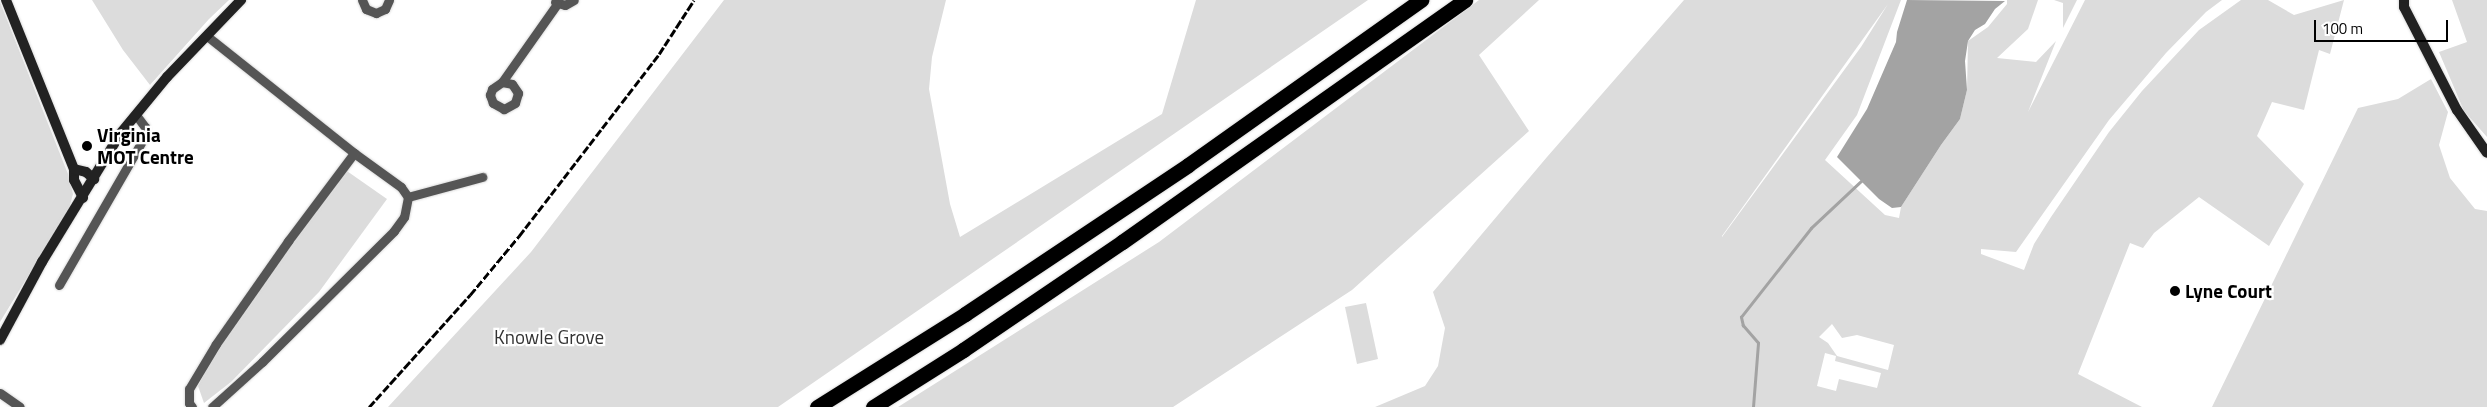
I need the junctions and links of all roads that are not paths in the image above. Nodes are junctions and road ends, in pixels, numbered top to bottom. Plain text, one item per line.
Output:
1 (6, 0) edge
2 (241, 0) edge
3 (362, 0) edge
4 (389, 0) edge
5 (574, 0) edge
6 (1421, 0) edge
7 (1465, 0) edge
8 (2404, 0) edge
9 (556, 2) edge
10 (207, 36) junction
11 (502, 82) dead end
12 (136, 115) junction
13 (354, 153) junction
14 (2487, 153) edge
15 (74, 169) junction
16 (482, 177) dead end
17 (94, 179) junction
18 (408, 197) junction
19 (83, 198) junction
20 (59, 285) dead end
21 (0, 340) edge
22 (0, 393) edge
23 (20, 407) edge
24 (192, 407) edge
25 (212, 407) edge
26 (817, 407) edge
27 (873, 407) edge

1 - 15 street
2 - 10 street
3 - 4 street
5 - 9 street
6 - 26 highway
7 - 27 highway
8 - 14 street
9 - 11 street
10 - 12 street
10 - 13 street
12 - 17 street
12 - 20 street
13 - 18 street
13 - 24 street
15 - 17 street
15 - 19 street
16 - 18 street
17 - 19 street
18 - 25 street
19 - 21 street
22 - 23 street

